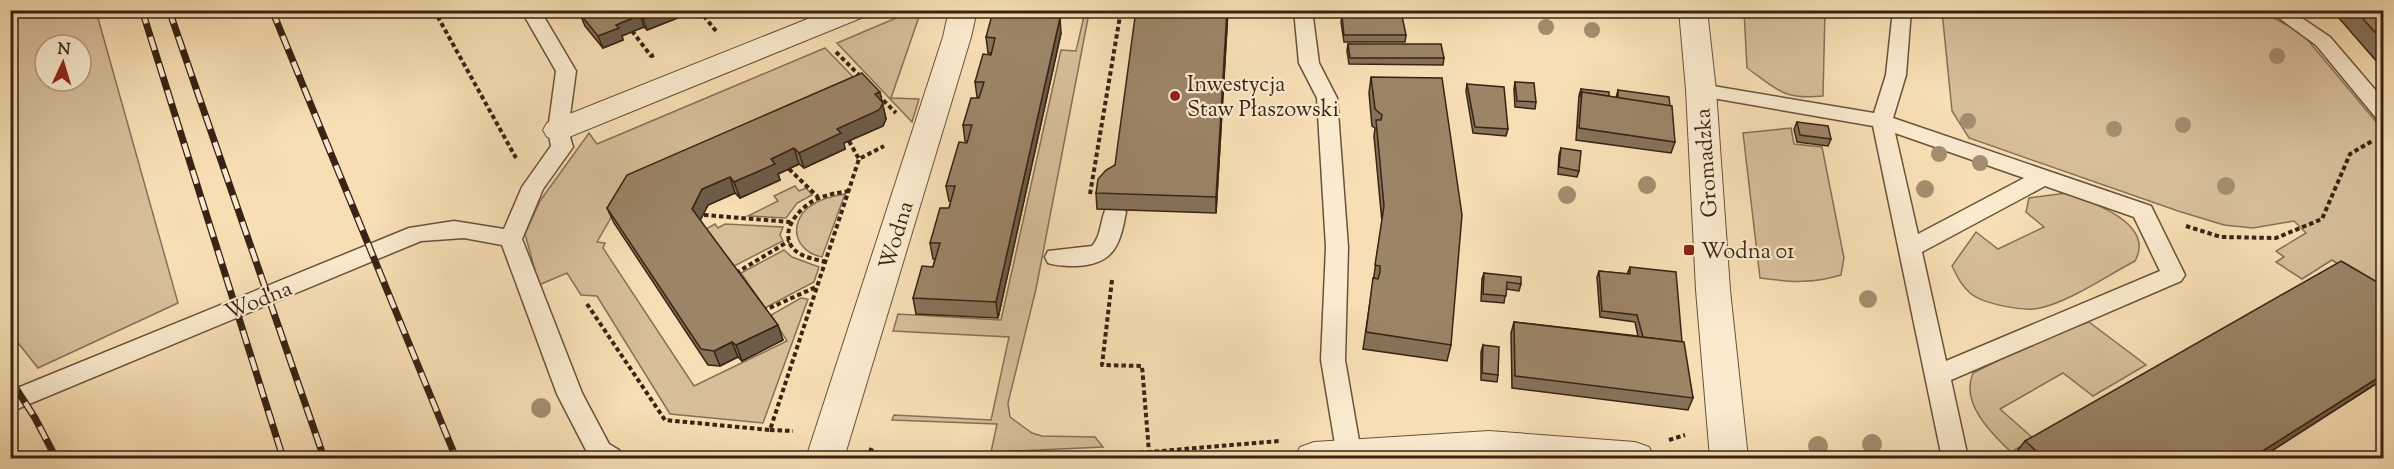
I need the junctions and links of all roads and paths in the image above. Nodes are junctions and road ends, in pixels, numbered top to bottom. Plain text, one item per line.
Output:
1 (434, 10) edge
2 (530, 10) edge
3 (699, 10) edge
4 (856, 10) edge
5 (963, 10) edge
6 (1121, 10) edge
7 (1303, 10) edge
8 (1693, 10) edge
9 (1902, 10) edge
10 (2277, 10) edge
11 (813, 28) junction
12 (716, 31) dead end
13 (868, 84) edge
14 (1701, 90) junction
15 (875, 92) edge
16 (2384, 114) edge
17 (899, 116) dead end
18 (1882, 121) junction
19 (558, 130) junction
20 (2375, 140) dead end
21 (849, 141) edge
22 (891, 142) dead end
23 (859, 159) junction
24 (789, 169) edge
25 (2044, 177) junction
26 (533, 187) junction
27 (849, 190) junction
28 (1090, 196) dead end
29 (818, 197) junction
30 (1115, 212) edge
31 (2143, 212) junction
32 (704, 215) dead end
33 (790, 222) junction
34 (511, 239) junction
35 (789, 241) junction
36 (1910, 248) junction
37 (1056, 257) dead end
38 (1080, 258) junction
39 (825, 262) junction
40 (734, 274) edge
41 (817, 287) junction
42 (587, 304) dead end
43 (762, 312) edge
44 (1937, 375) junction
45 (10, 402) edge
46 (1692, 433) dead end
47 (1650, 449) edge
48 (1149, 452) junction
49 (1318, 452) edge
50 (610, 459) edge
51 (825, 459) edge
52 (960, 459) edge
53 (1729, 459) edge
54 (1955, 459) edge

1 - 26 path
2 - 19 lane
3 - 12 path
4 - 11 street
5 - 51 street, Wodna
6 - 28 path
7 - 49 lane
8 - 14 street, Gromadzka
9 - 18 lane
10 - 16 lane
11 - 13 path
11 - 19 street
14 - 18 lane
14 - 53 street, Gromadzka
15 - 17 path
18 - 25 lane
18 - 36 lane
19 - 26 lane
20 - 31 path
21 - 23 path
22 - 23 path
23 - 27 path
24 - 29 path
25 - 31 lane
25 - 36 lane
26 - 34 lane
27 - 29 path
27 - 39 path
29 - 33 path
30 - 38 lane
31 - 44 lane
32 - 33 path
33 - 35 path
34 - 45 lane, Wodna
34 - 50 lane
35 - 39 path
35 - 40 path
36 - 44 lane
37 - 38 lane
38 - 48 path
39 - 41 path
41 - 42 path
41 - 43 path
44 - 54 lane
46 - 47 path
47 - 49 street
48 - 49 path
48 - 52 path

